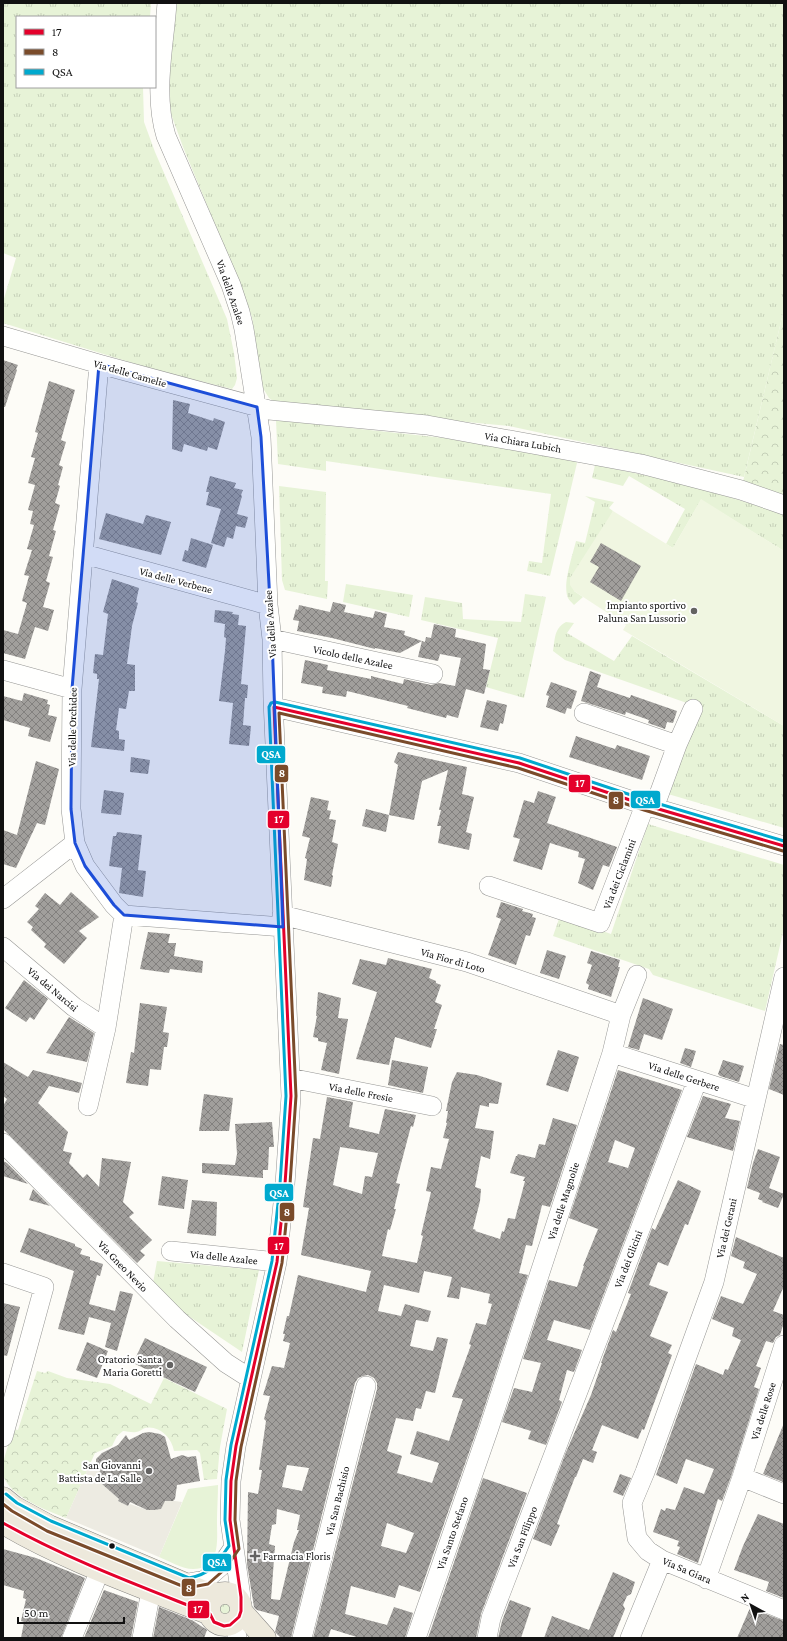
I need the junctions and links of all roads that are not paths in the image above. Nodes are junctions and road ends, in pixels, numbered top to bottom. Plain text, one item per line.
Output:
1 (166, 3) edge
2 (3, 336) edge
3 (99, 364) junction
4 (257, 407) junction
5 (784, 505) edge
6 (84, 554) junction
7 (268, 605) junction
8 (272, 639) junction
9 (3, 670) edge
10 (433, 674) dead end
11 (72, 689) junction
12 (274, 707) junction
13 (693, 709) dead end
14 (584, 713) dead end
15 (677, 745) junction
16 (650, 807) junction
17 (75, 843) junction
18 (784, 846) edge
19 (489, 886) dead end
20 (3, 899) edge
21 (124, 915) junction
22 (282, 921) junction
23 (3, 947) edge
24 (637, 975) dead end
25 (784, 977) edge
26 (621, 1015) junction
27 (106, 1028) junction
28 (612, 1053) junction
29 (290, 1078) junction
30 (697, 1081) junction
31 (756, 1099) junction
32 (88, 1106) dead end
33 (432, 1106) dead end
34 (3, 1143) edge
35 (171, 1251) dead end
36 (277, 1262) junction
37 (3, 1273) edge
38 (784, 1345) edge
39 (251, 1379) junction
40 (366, 1386) dead end
41 (489, 1428) joint
42 (3, 1437) edge
43 (560, 1437) joint
44 (645, 1472) joint
45 (742, 1477) junction
46 (784, 1494) edge
47 (3, 1498) edge
48 (3, 1523) edge
49 (231, 1552) junction
50 (662, 1560) junction
51 (100, 1570) junction
52 (706, 1579) junction
53 (188, 1584) junction
54 (151, 1591) junction
55 (231, 1601) junction
56 (784, 1610) edge
57 (229, 1630) edge
58 (634, 1637) edge
59 (72, 1638) edge
60 (142, 1638) edge
61 (265, 1638) edge
62 (302, 1638) edge
63 (416, 1638) edge
64 (487, 1638) edge

1 - 4 street, Via delle Azalee
2 - 3 street, Via delle Camelie
3 - 4 street, Via delle Camelie
3 - 6 street, Via delle Orchidee
4 - 5 street, Via Chiara Lubich
4 - 7 street, Via delle Azalee
6 - 7 street, Via delle Verbene
6 - 11 street, Via delle Orchidee
7 - 8 street, Via delle Azalee
8 - 10 street, Vicolo delle Azalee
8 - 12 street, Via delle Azalee
9 - 11 street
11 - 17 street, Via delle Orchidee
12 - 16 street
12 - 22 street, Via delle Azalee
13 - 15 street, Via dei Ciclamini
14 - 15 street
15 - 16 street, Via dei Ciclamini
16 - 18 street
16 - 19 street, Via dei Ciclamini
17 - 20 street
17 - 21 street, Via delle Orchidee
21 - 22 street
21 - 27 street
22 - 26 street, Via Fior di Loto
22 - 29 street, Via delle Azalee
23 - 27 street, Via dei Narcisi
24 - 26 street, Via delle Magnolie
25 - 31 street, Via dei Gerani
26 - 28 street, Via delle Magnolie
27 - 32 street
28 - 30 street, Via delle Gerbere
28 - 41 street, Via delle Magnolie
29 - 33 street, Via delle Fresie
29 - 36 street, Via delle Azalee
30 - 31 street, Via delle Gerbere
30 - 43 street, Via dei Glicini
31 - 44 street, Via dei Gerani
34 - 39 street, Via Gneo Nevio
35 - 36 street, Via delle Azalee
36 - 39 street, Via delle Azalee
37 - 42 street
38 - 45 street, Via delle Rose
39 - 49 street, Via delle Azalee
40 - 62 street, Via San Bachisio
41 - 63 street, Via Santo Stefano
43 - 64 street, Via San Filippo
44 - 50 street, Via Sa Giara
45 - 46 street
45 - 52 street, Via delle Rose
47 - 53 main road
48 - 51 main road
49 - 53 street
49 - 55 street, Via delle Azalee
50 - 52 street, Via Sa Giara
50 - 58 street
51 - 54 main road
51 - 59 street
52 - 56 street, Via Sa Giara
53 - 55 main road
54 - 57 main road
54 - 60 street
55 - 57 main road
55 - 57 main road
55 - 61 main road

